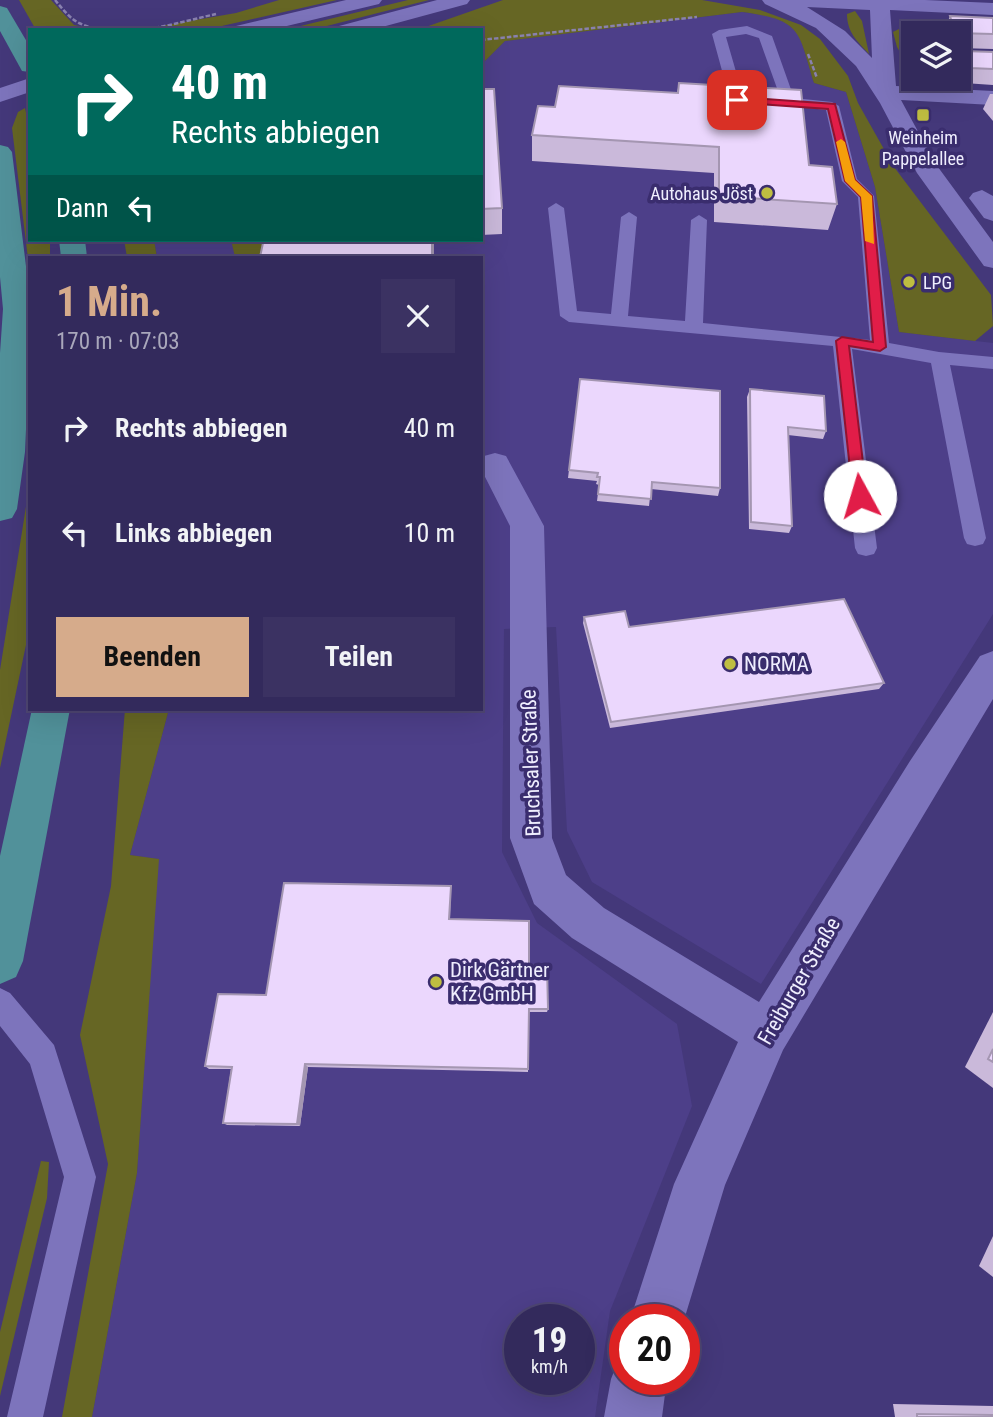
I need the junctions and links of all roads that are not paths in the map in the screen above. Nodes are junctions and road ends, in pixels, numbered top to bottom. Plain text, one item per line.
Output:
1 (372, 0) edge
2 (460, 0) edge
3 (772, 0) edge
4 (787, 0) edge
5 (847, 1) edge
6 (879, 2) edge
7 (993, 9) edge
8 (0, 12) edge
9 (252, 28) edge
10 (354, 28) edge
11 (838, 34) junction
12 (25, 47) edge
13 (28, 86) edge
14 (885, 92) junction
15 (28, 96) edge
16 (0, 97) edge
17 (993, 98) edge
18 (788, 102) junction
19 (909, 138) junction
20 (944, 139) dead end
21 (0, 152) edge
22 (556, 208) dead end
23 (629, 217) dead end
24 (699, 219) dead end
25 (993, 260) edge
26 (618, 321) junction
27 (694, 327) junction
28 (842, 341) junction
29 (880, 347) junction
30 (939, 358) junction
31 (993, 362) edge
32 (495, 464) dead end
33 (0, 509) edge
34 (975, 538) dead end
35 (866, 548) dead end
36 (993, 667) edge
37 (51, 711) edge
38 (0, 961) edge
39 (0, 1003) edge
40 (766, 1033) junction
41 (662, 1304) edge
42 (636, 1395) edge
43 (25, 1417) edge
44 (633, 1417) edge

1 - 9 street
2 - 10 street
3 - 11 street
4 - 5 street
5 - 6 street
5 - 11 street
6 - 7 street
6 - 14 street
8 - 12 main road
11 - 14 street
13 - 16 street
14 - 17 street
14 - 19 street
15 - 16 street
18 - 18 lane
18 - 29 lane
19 - 20 lane
19 - 25 street
21 - 33 main road
22 - 26 lane
23 - 26 lane
24 - 27 lane
26 - 27 lane
27 - 28 lane
28 - 29 lane
28 - 35 lane
29 - 30 lane
30 - 31 lane
30 - 34 lane
32 - 40 street, Bruchsaler Straße
36 - 40 street, Freiburger Straße
37 - 38 main road
39 - 43 lane
40 - 41 street, Freiburger Straße
42 - 44 street

